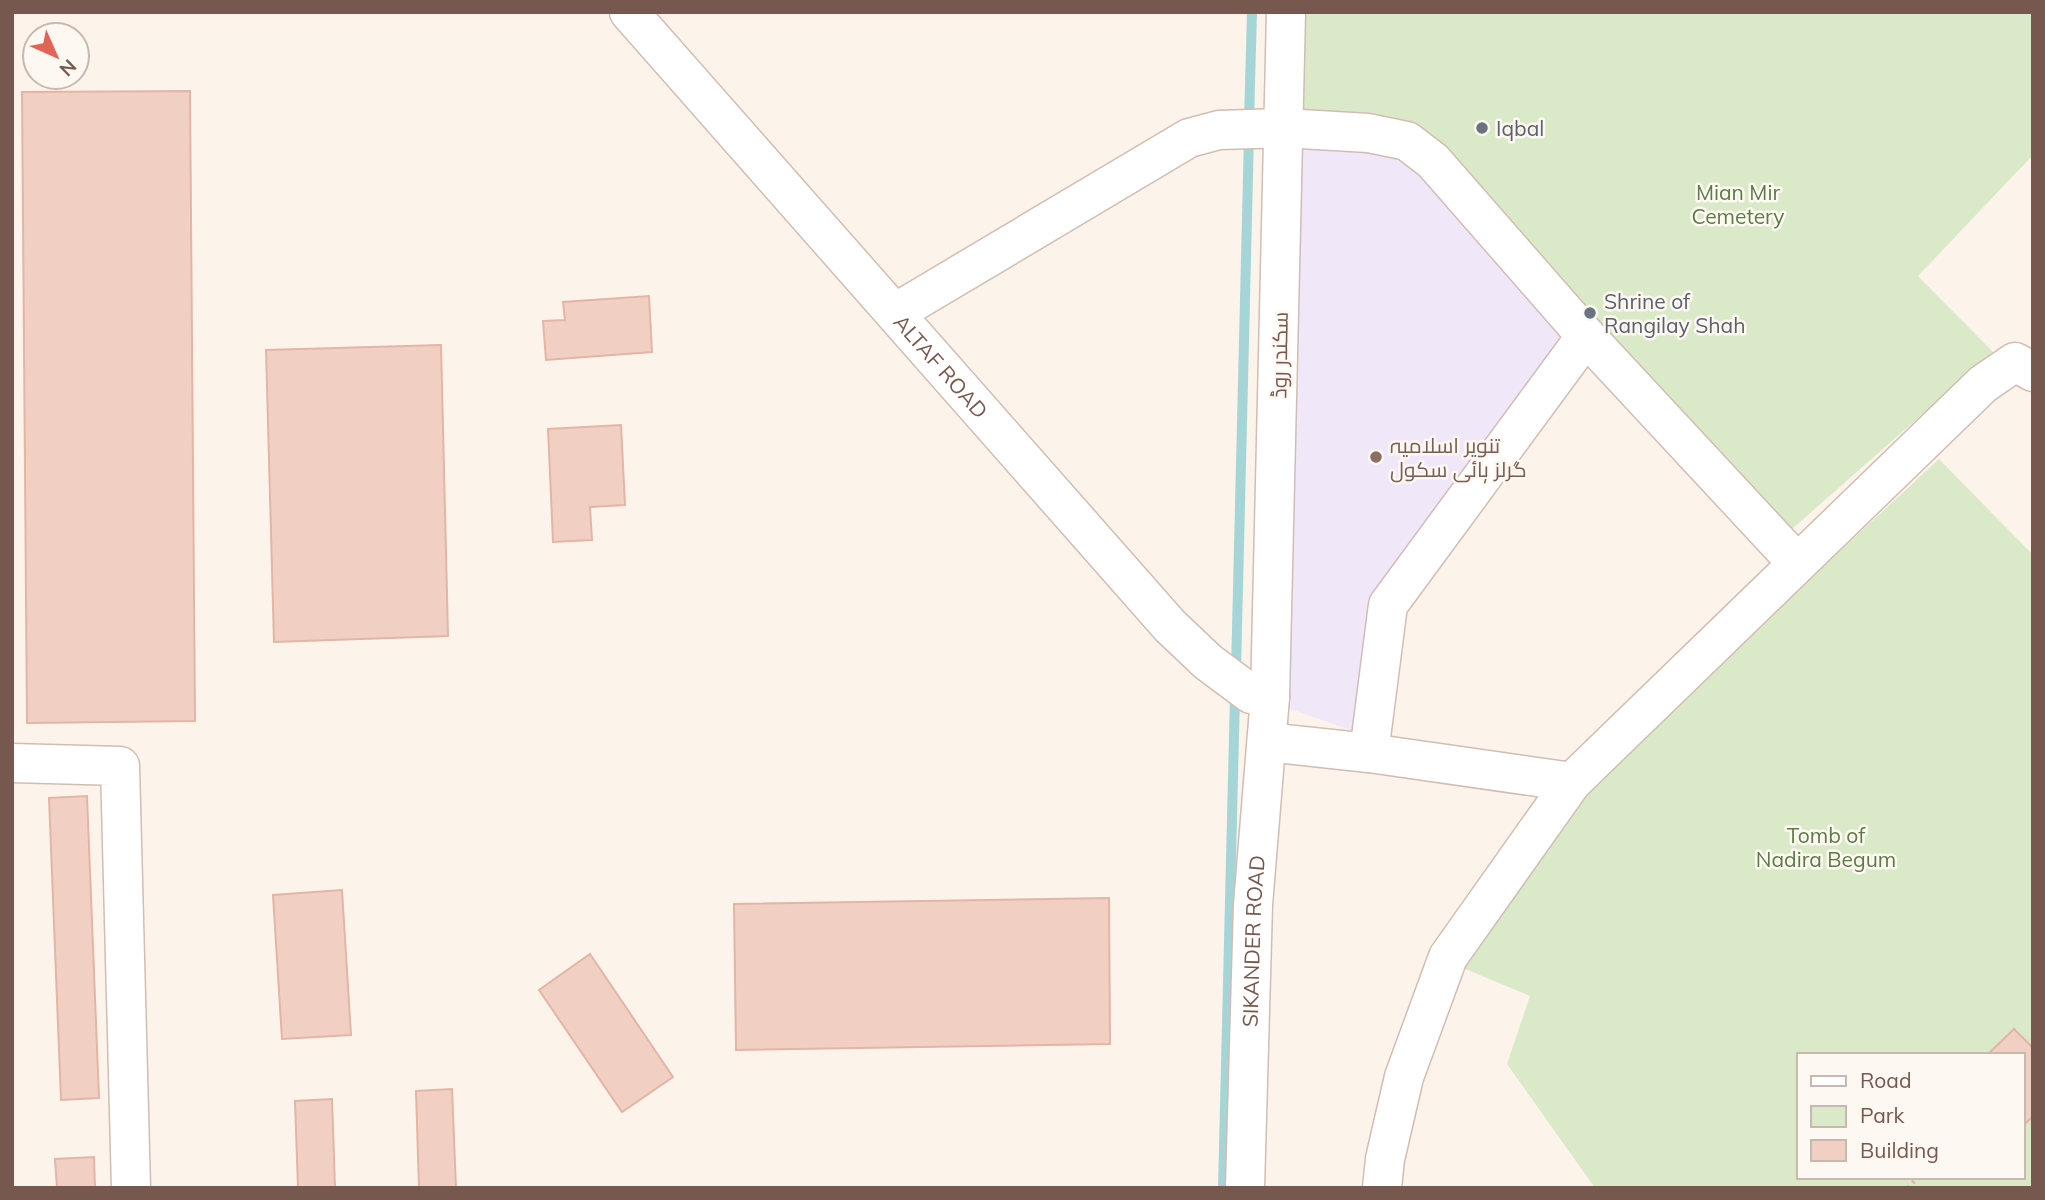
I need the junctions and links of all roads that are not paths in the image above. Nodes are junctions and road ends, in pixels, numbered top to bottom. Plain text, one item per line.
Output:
1 (629, 12) edge
2 (1286, 12) edge
3 (1284, 128) junction
4 (895, 313) junction
5 (1586, 336) junction
6 (2033, 372) edge
7 (1797, 563) junction
8 (1261, 696) junction
9 (1267, 742) junction
10 (1369, 753) junction
11 (12, 763) edge
12 (1572, 782) junction
13 (131, 1188) edge
14 (1245, 1188) edge
15 (1382, 1188) edge

1 - 4 street, ALTAF ROAD
2 - 3 street, سکندر روڈ
3 - 4 street
3 - 5 street
3 - 8 street, سکندر روڈ
4 - 8 street, ALTAF ROAD
5 - 7 street
5 - 10 street
6 - 7 street
7 - 12 street
8 - 9 street, SIKANDER ROAD
9 - 10 street
9 - 14 street, SIKANDER ROAD
10 - 12 street
11 - 13 street
12 - 15 street

